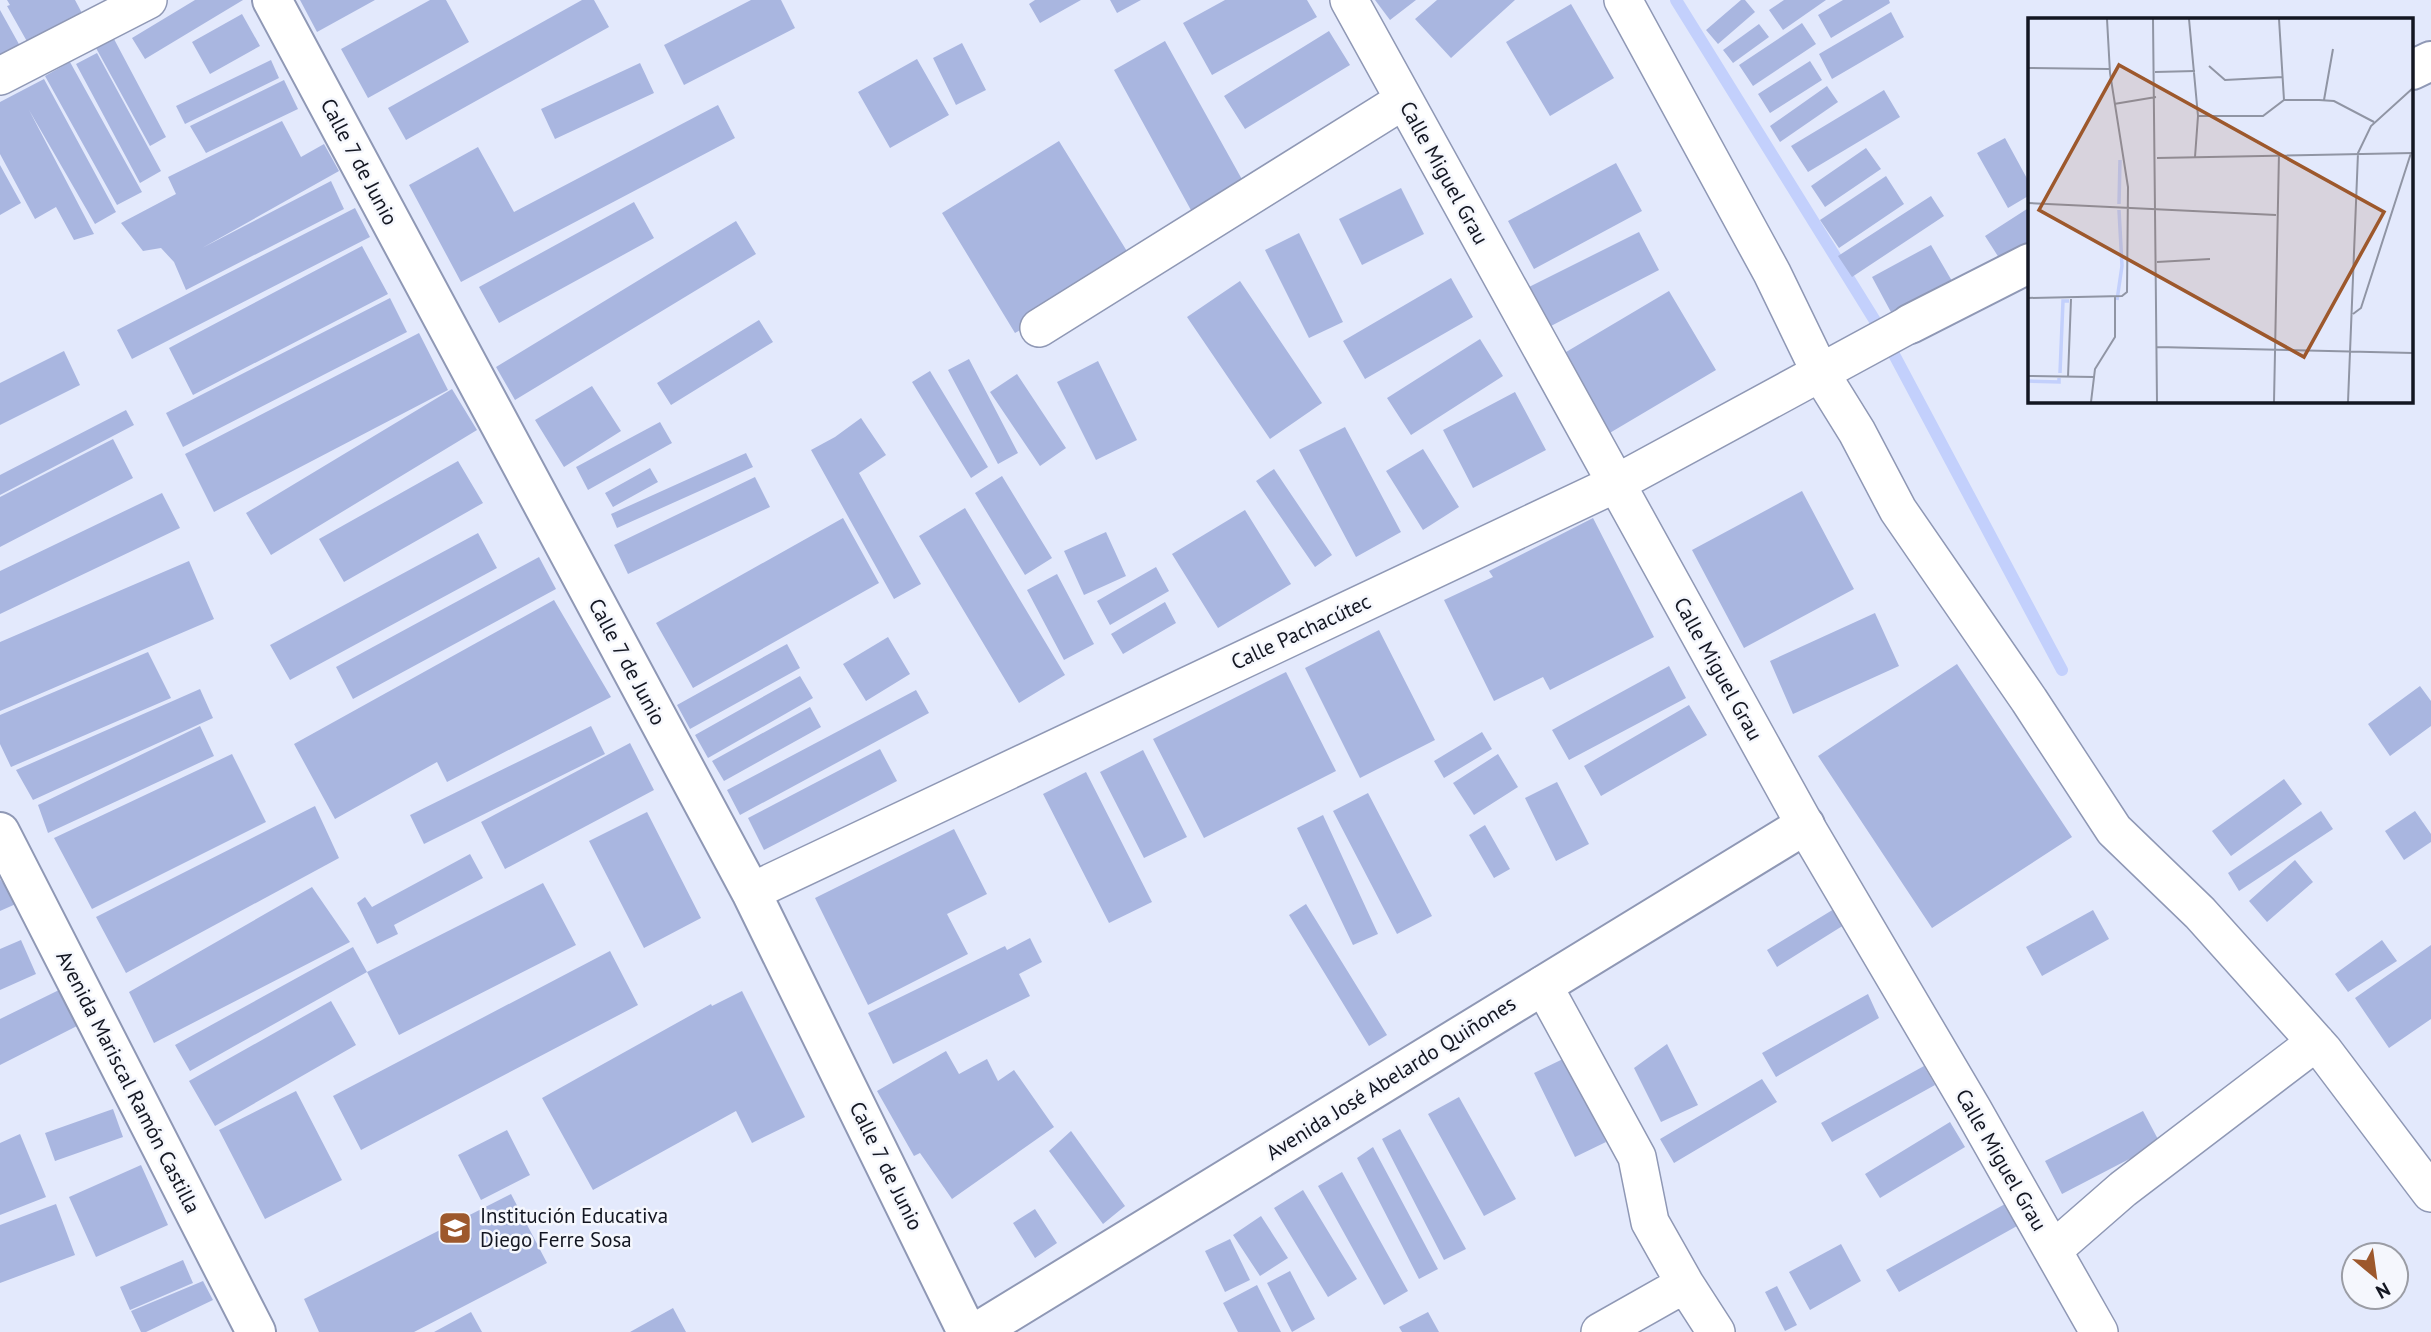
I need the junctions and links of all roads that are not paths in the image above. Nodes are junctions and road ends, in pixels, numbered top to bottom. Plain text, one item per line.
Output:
1 (148, 0) edge
2 (272, 0) edge
3 (1349, 0) edge
4 (1623, 0) edge
5 (2431, 61) edge
6 (2414, 69) edge
7 (0, 76) edge
8 (1404, 100) junction
9 (2028, 264) edge
10 (1910, 324) joint
11 (1039, 328) dead end
12 (1833, 368) junction
13 (1615, 484) junction
14 (1805, 825) junction
15 (0, 832) edge
16 (751, 892) junction
17 (1543, 985) junction
18 (2316, 1042) junction
19 (2431, 1193) edge
20 (2053, 1250) junction
21 (1685, 1284) junction
22 (256, 1332) edge
23 (967, 1332) edge
24 (977, 1332) edge
25 (1600, 1332) edge
26 (1716, 1332) edge
27 (2099, 1332) edge

1 - 7 street
2 - 16 street, Calle 7 de Junio
3 - 8 street, Calle Miguel Grau
4 - 12 street
5 - 6 street
8 - 11 street
8 - 13 street, Calle Miguel Grau
9 - 10 street
10 - 12 street, Calle Pachacútec
12 - 13 street, Calle Pachacútec
12 - 18 street
13 - 14 street, Calle Miguel Grau
13 - 16 street, Calle Pachacútec
14 - 17 street, Avenida José Abelardo Quiñones
14 - 20 street, Calle Miguel Grau
15 - 22 street, Avenida Mariscal Ramón Castilla
16 - 23 street, Calle 7 de Junio
17 - 21 street
17 - 24 street, Avenida José Abelardo Quiñones
18 - 19 street
18 - 20 street
20 - 27 street, Calle Miguel Grau
21 - 25 street
21 - 26 street

